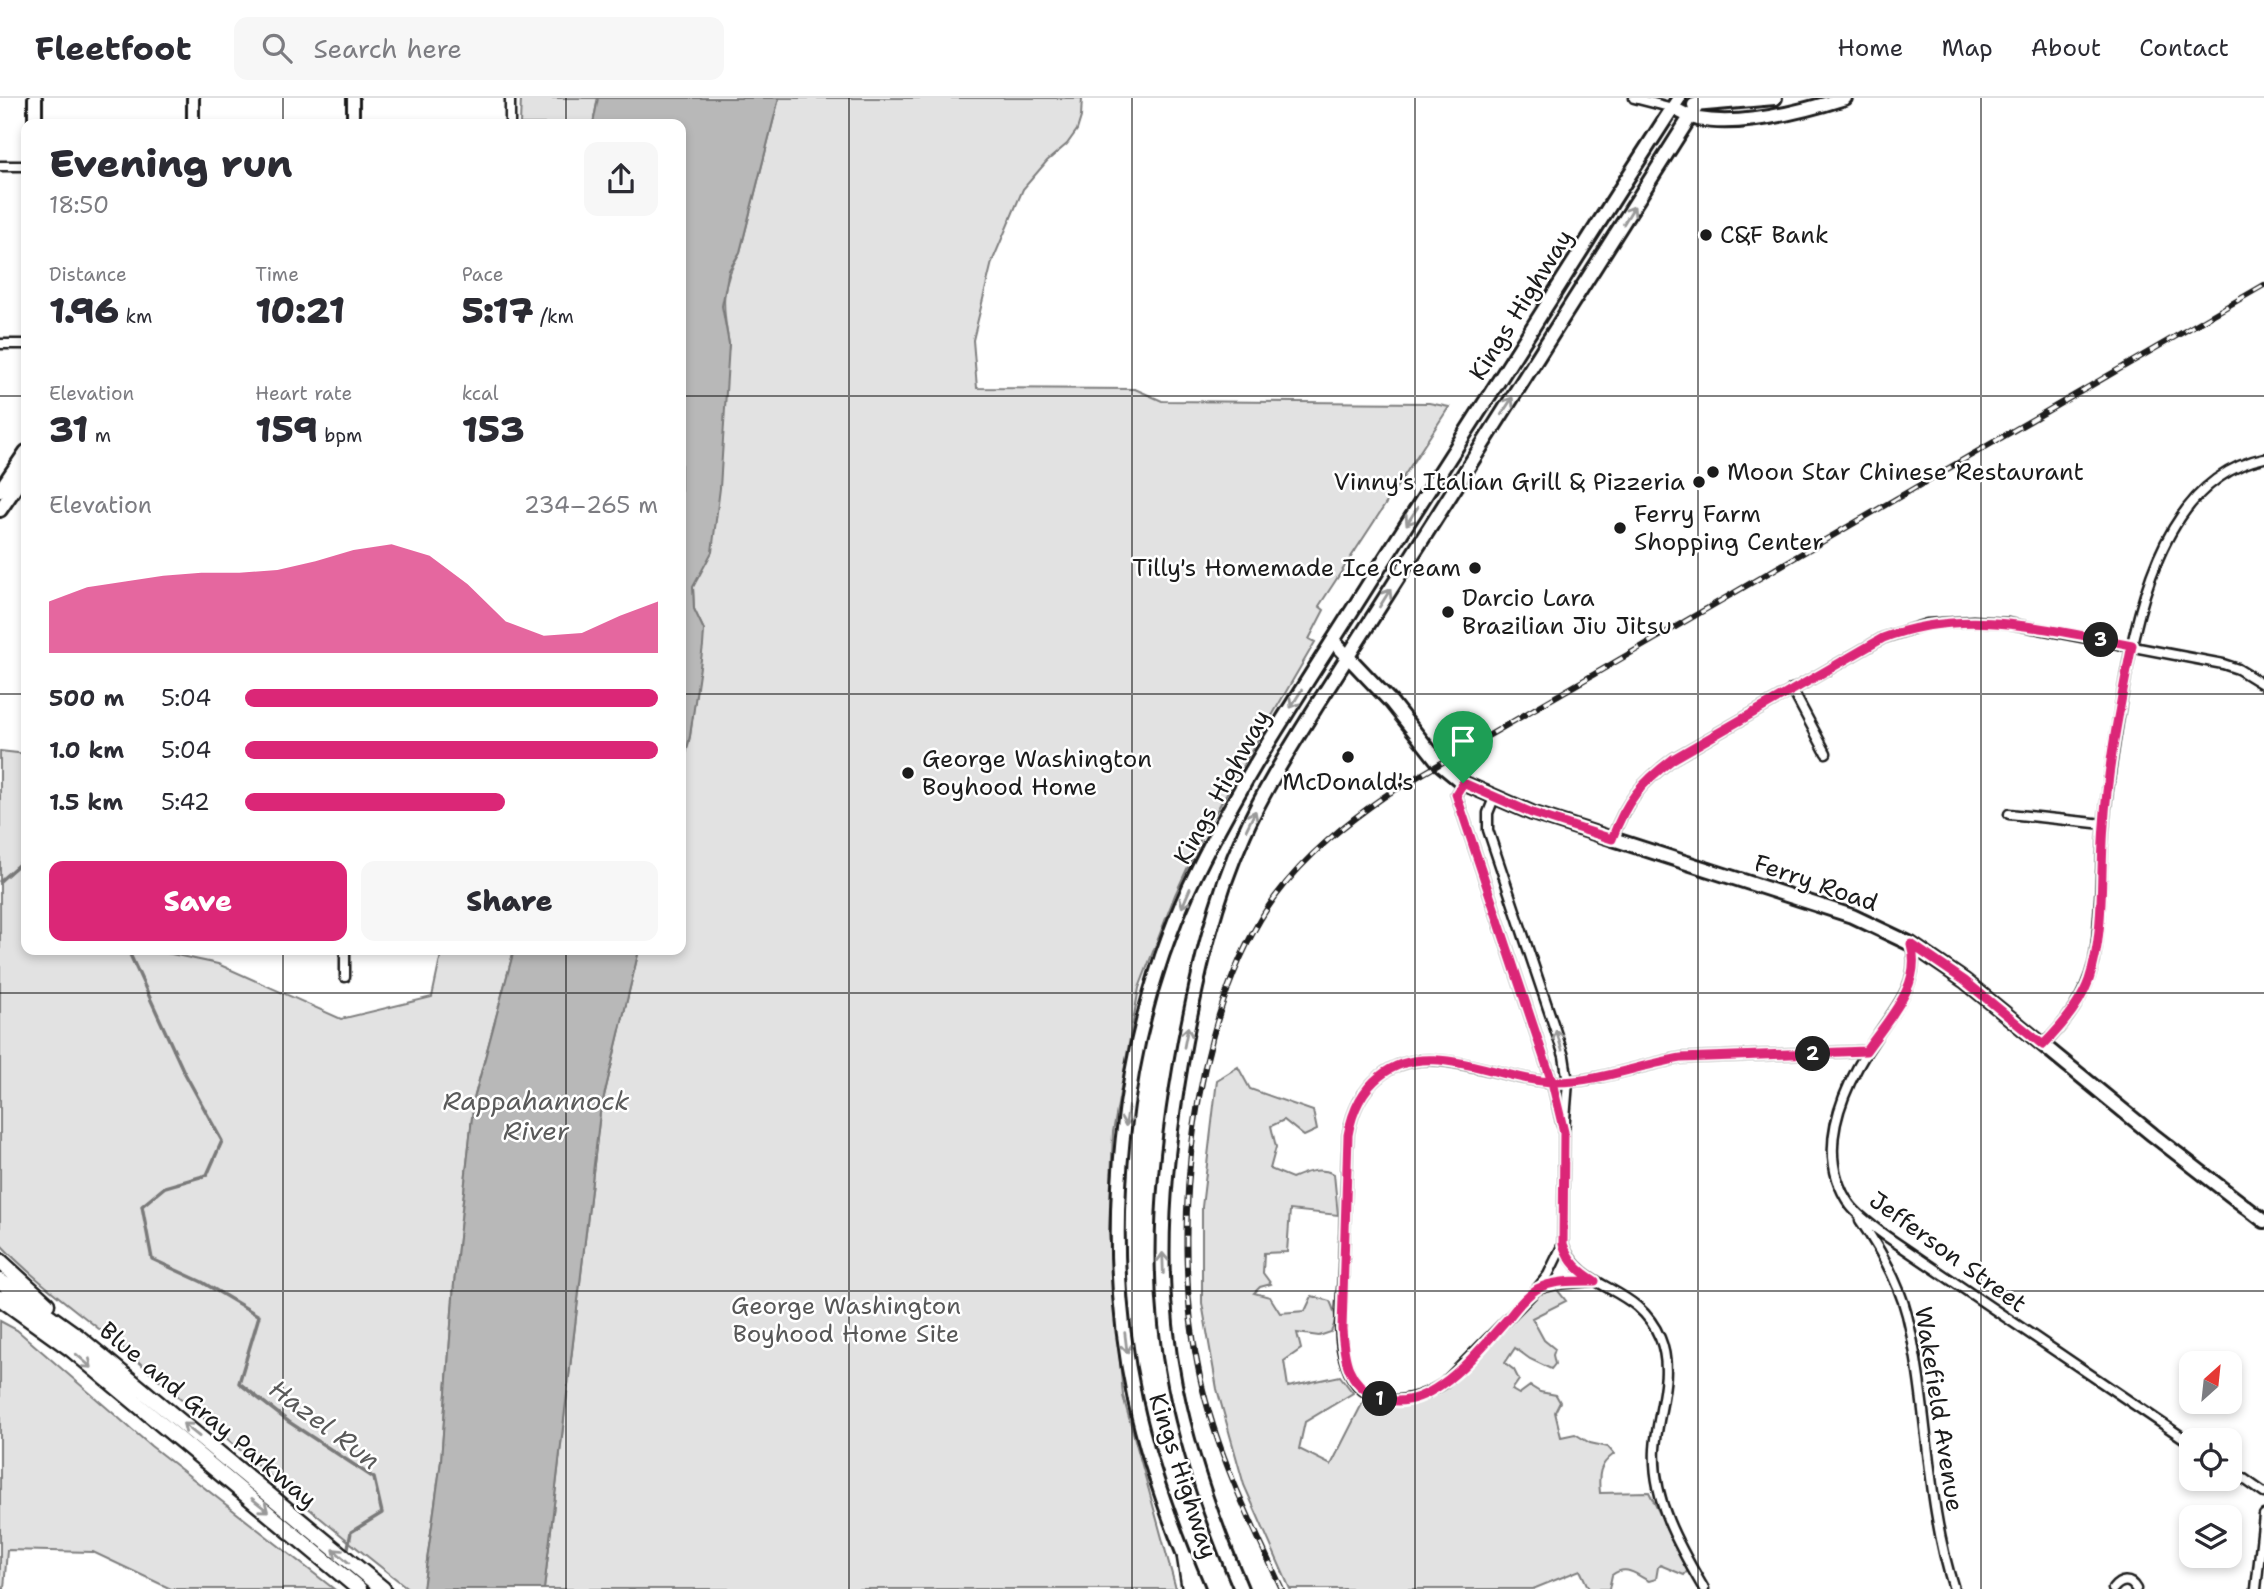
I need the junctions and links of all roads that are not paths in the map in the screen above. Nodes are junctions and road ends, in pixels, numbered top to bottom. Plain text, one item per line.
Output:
1 (35, 98) edge
2 (193, 98) edge
3 (353, 98) edge
4 (510, 98) edge
5 (1634, 98) edge
6 (1763, 98) edge
7 (1775, 98) edge
8 (1845, 98) edge
9 (1647, 99) edge
10 (1699, 101) edge
11 (1676, 103) edge
12 (1691, 117) junction
13 (35, 119) edge
14 (193, 119) edge
15 (353, 119) edge
16 (510, 119) edge
17 (0, 166) edge
18 (21, 166) edge
19 (0, 344) edge
20 (21, 344) edge
21 (2264, 458) edge
22 (21, 459) edge
23 (21, 480) edge
24 (21, 489) edge
25 (0, 490) edge
26 (0, 512) edge
27 (1333, 641) junction
28 (2132, 645) junction
29 (1348, 656) junction
30 (2264, 685) edge
31 (1792, 689) junction
32 (1826, 753) dead end
33 (1463, 783) junction
34 (1494, 798) junction
35 (2009, 814) dead end
36 (2104, 824) junction
37 (1612, 839) junction
38 (1911, 944) junction
39 (345, 955) edge
40 (345, 977) dead end
41 (2043, 1045) junction
42 (1866, 1051) junction
43 (1552, 1082) junction
44 (1568, 1082) junction
45 (1564, 1132) junction
46 (1850, 1206) junction
47 (2264, 1221) edge
48 (1563, 1244) junction
49 (0, 1261) edge
50 (0, 1281) edge
51 (1595, 1281) junction
52 (1537, 1289) junction
53 (0, 1298) edge
54 (0, 1307) edge
55 (31, 1318) junction
56 (104, 1358) junction
57 (2179, 1435) edge
58 (2242, 1477) edge
59 (2264, 1493) edge
60 (2264, 1515) edge
61 (1185, 1558) junction
62 (359, 1589) edge
63 (383, 1589) edge
64 (1190, 1589) edge
65 (1198, 1589) edge
66 (1241, 1589) edge
67 (1704, 1589) edge
68 (1954, 1589) edge
69 (2113, 1589) edge
70 (2136, 1589) edge
71 (2256, 1589) edge

1 - 13 main road
2 - 14 street
3 - 15 street
4 - 16 street
5 - 9 street
6 - 7 main road
6 - 10 main road
8 - 12 main road
9 - 11 street
10 - 11 main road
10 - 12 main road, Kings Highway
11 - 12 main road
11 -> 27 main road, Kings Highway
29 -> 12 main road, Kings Highway
17 - 18 street
19 - 20 street
21 - 28 street
22 - 25 main road
23 - 26 main road
24 - 26 main road
27 - 29 main road, Ferry Road
27 -> 61 main road, Kings Highway
28 - 30 street
28 - 31 street
28 - 36 street
29 - 33 main road, Ferry Road
66 -> 29 main road, Kings Highway
31 - 32 street
31 - 37 street
33 - 34 main road, Ferry Road
33 - 43 street
34 - 37 main road, Ferry Road
44 -> 34 street
35 - 36 street
36 - 41 street
37 - 38 main road, Ferry Road
38 - 41 main road, Ferry Road
38 - 42 street, Jefferson Street
39 - 40 street
41 - 47 main road, Ferry Road
42 - 44 street
42 - 46 street, Jefferson Street
43 - 44 street
43 - 45 street
43 - 52 street
44 - 45 street
45 - 48 street
46 - 57 street, Jefferson Street
46 - 68 street, Wakefield Avenue
48 - 51 street
48 - 52 street
49 - 56 highway
50 - 56 highway, Blue and Gray Parkway
51 - 52 street
51 - 67 street
53 - 55 highway, Blue and Gray Parkway
54 - 55 highway
55 -> 62 highway, Blue and Gray Parkway
63 -> 56 highway, Blue and Gray Parkway
58 - 59 street
60 - 71 street
61 - 64 highway
61 - 65 main road, Kings Highway
69 - 70 street

